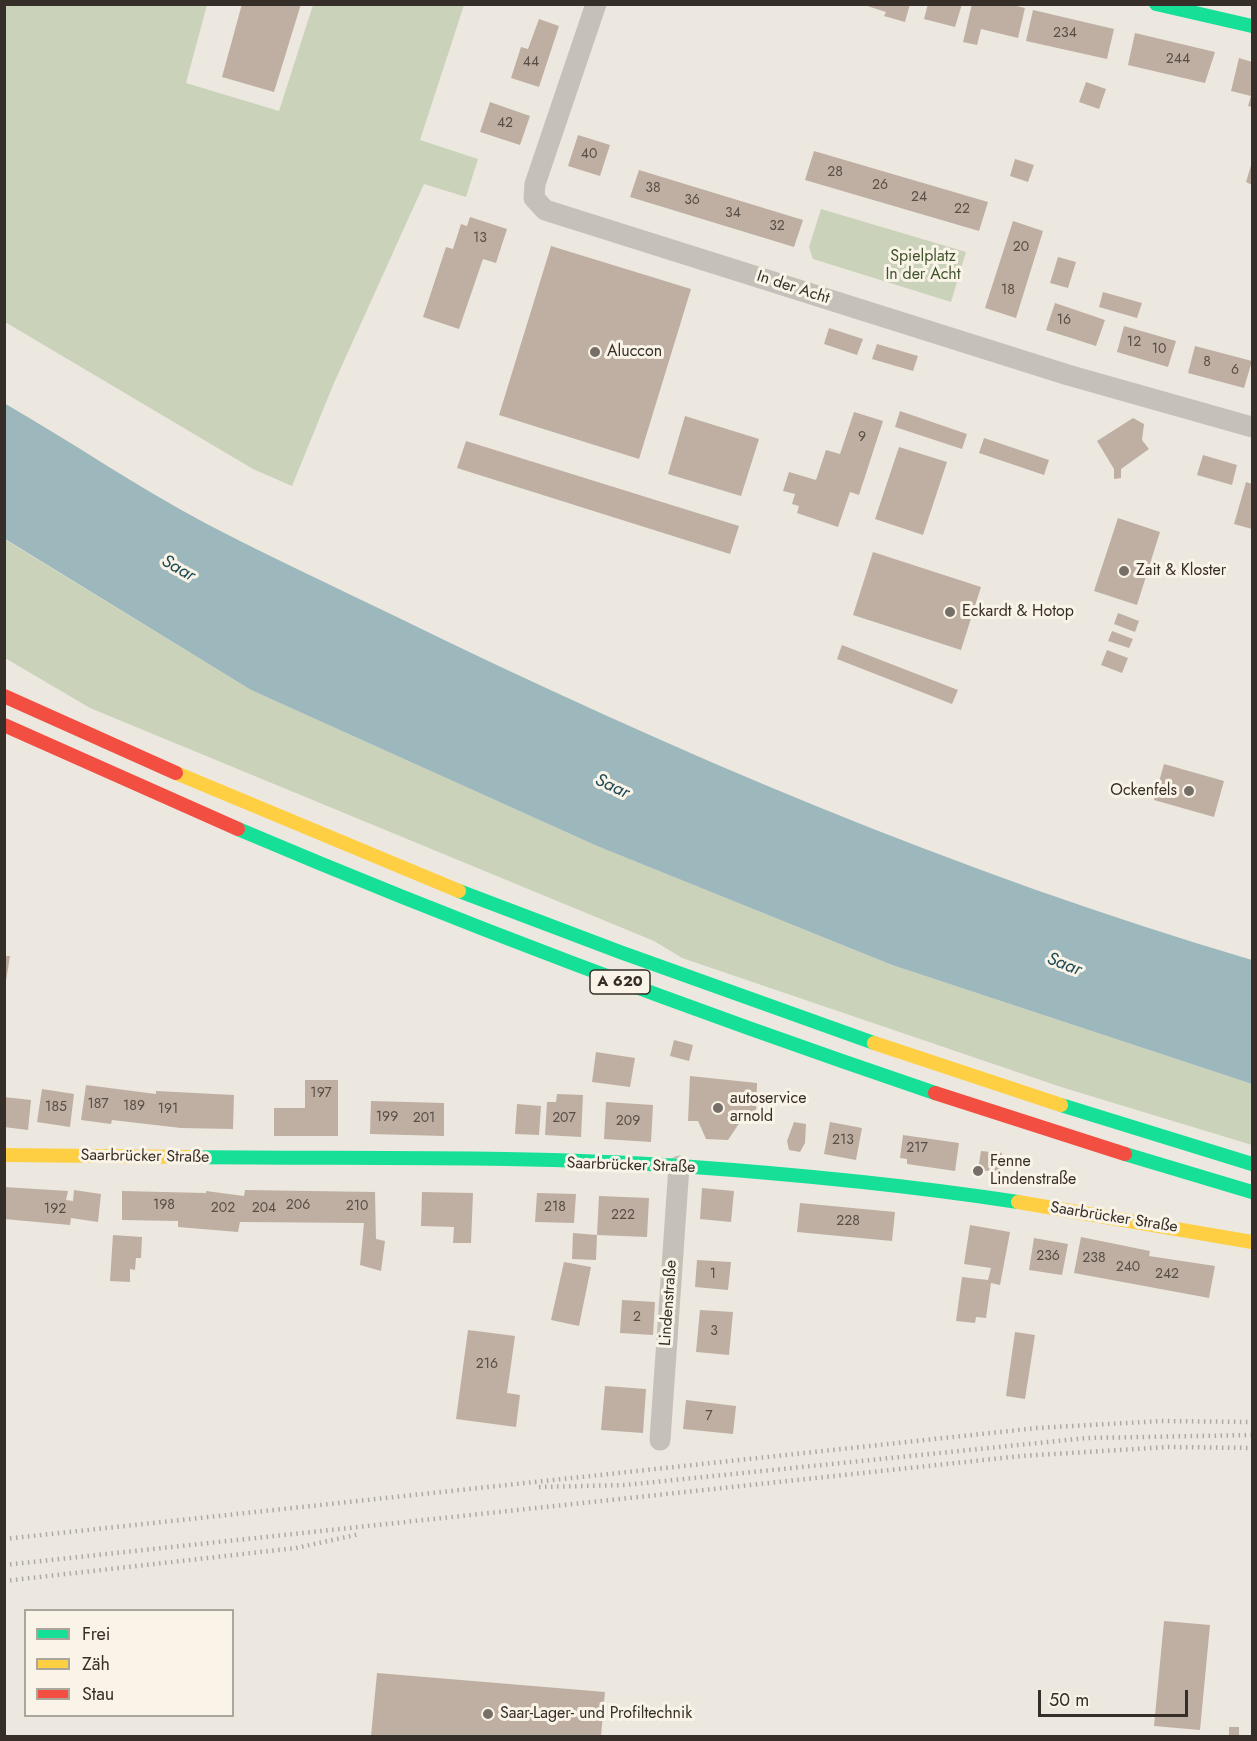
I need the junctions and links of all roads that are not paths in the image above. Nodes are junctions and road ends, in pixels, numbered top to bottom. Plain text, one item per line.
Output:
1 (596, 4) edge
2 (1156, 4) edge
3 (1252, 26) edge
4 (1252, 427) edge
5 (4, 696) edge
6 (4, 725) edge
7 (4, 1155) edge
8 (1252, 1164) edge
9 (679, 1166) junction
10 (1252, 1192) edge
11 (1252, 1242) edge
12 (660, 1440) dead end

1 - 4 street, In der Acht
2 - 3 main road
5 - 8 main road, A 620
6 - 10 main road, A 620
7 - 9 main road, Saarbrücker Straße
9 - 11 main road, Saarbrücker Straße
9 - 12 street, Lindenstraße

